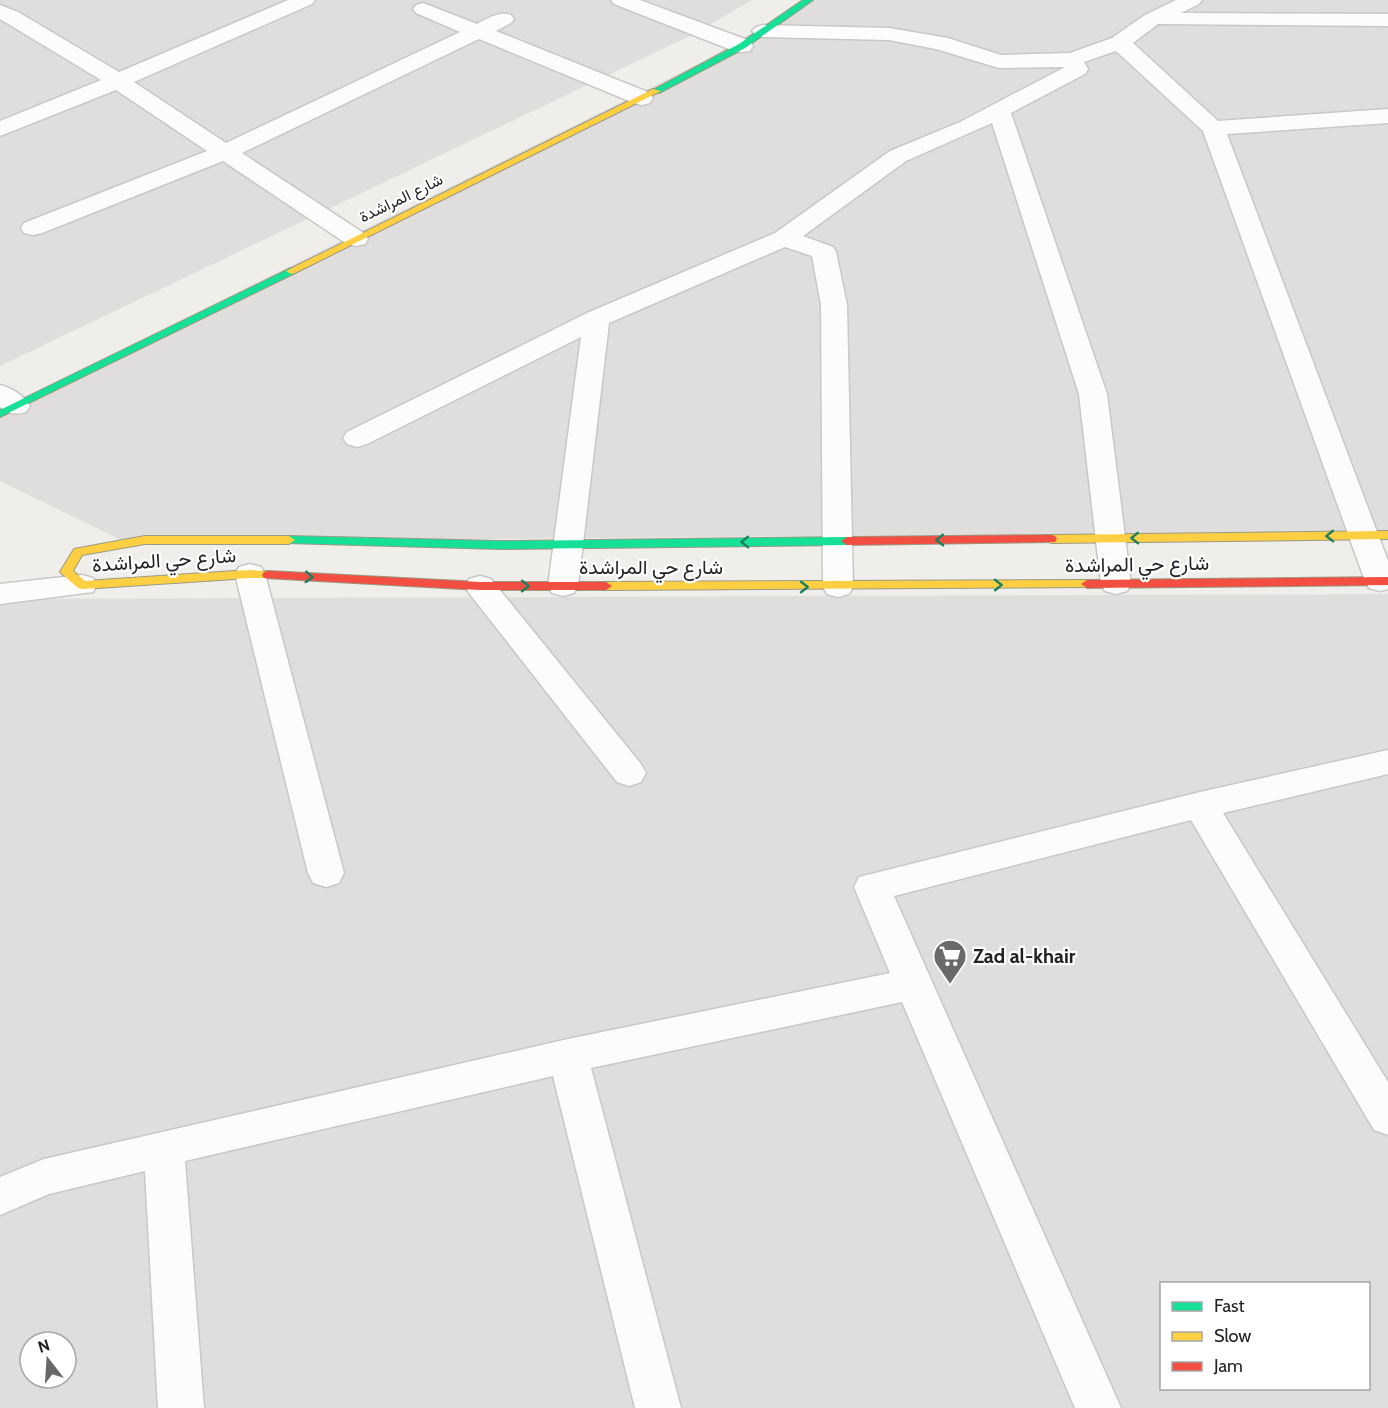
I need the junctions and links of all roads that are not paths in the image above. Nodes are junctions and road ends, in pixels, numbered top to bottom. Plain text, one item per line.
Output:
1 (248, 0) edge
2 (305, 0) edge
3 (621, 0) edge
4 (809, 0) edge
5 (1192, 0) edge
6 (423, 9) dead end
7 (0, 11) edge
8 (274, 13) junction
9 (504, 19) dead end
10 (1152, 19) junction
11 (1388, 20) edge
12 (478, 31) junction
13 (763, 31) junction
14 (1120, 43) junction
15 (742, 46) junction
16 (1072, 59) junction
17 (118, 81) junction
18 (642, 98) junction
19 (999, 110) junction
20 (1388, 116) edge
21 (1213, 128) junction
22 (0, 129) edge
23 (225, 152) junction
24 (33, 228) dead end
25 (356, 238) junction
26 (784, 238) junction
27 (596, 319) junction
28 (5, 405) edge
29 (357, 438) dead end
30 (1376, 535) edge
31 (1111, 538) junction
32 (838, 541) junction
33 (568, 544) junction
34 (250, 574) junction
35 (1384, 581) edge
36 (1116, 584) junction
37 (82, 585) junction
38 (480, 586) junction
39 (563, 586) junction
40 (838, 587) junction
41 (0, 594) edge
42 (1388, 762) edge
43 (629, 773) dead end
44 (1200, 805) junction
45 (326, 873) dead end
46 (913, 984) junction
47 (568, 1056) junction
48 (1388, 1118) edge
49 (164, 1148) junction
50 (0, 1196) edge
51 (181, 1408) edge
52 (658, 1408) edge
53 (1098, 1408) edge

1 - 8 street
2 - 8 street
3 - 15 street
4 - 13 street, شارع المراشدة
5 - 10 street
6 - 12 street
7 - 17 street
8 - 17 street
9 - 12 street
10 - 11 street
10 - 14 street
12 - 18 street
12 - 23 street
13 - 15 street, شارع المراشدة
13 - 16 street
14 - 16 street
14 - 21 street
15 - 18 street, شارع المراشدة
16 - 19 street
17 - 22 street
17 - 23 street
18 - 25 street, شارع المراشدة
19 - 26 street
19 - 31 street
20 - 21 street
21 - 30 street
23 - 24 street
23 - 25 street
25 - 28 street, شارع المراشدة
26 - 27 street
26 - 32 street
27 - 29 street
27 - 33 street
30 -> 31 street, شارع حي المراشدة
30 - 35 street
31 -> 32 street, شارع حي المراشدة
31 - 36 street
32 -> 33 street, شارع حي المراشدة
32 - 40 street
33 - 37 street, شارع حي المراشدة
33 - 39 street
34 - 37 street, شارع حي المراشدة
34 -> 38 street, شارع حي المراشدة
34 - 45 street
35 - 36 street, شارع حي المراشدة
40 -> 36 street, شارع حي المراشدة
37 - 41 street
38 -> 39 street, شارع حي المراشدة
38 - 43 street
39 -> 40 street, شارع حي المراشدة
42 - 44 street
44 - 46 street
44 - 48 street
46 - 47 street
46 - 53 street
47 - 49 street
47 - 52 street
49 - 50 street
49 - 51 street

